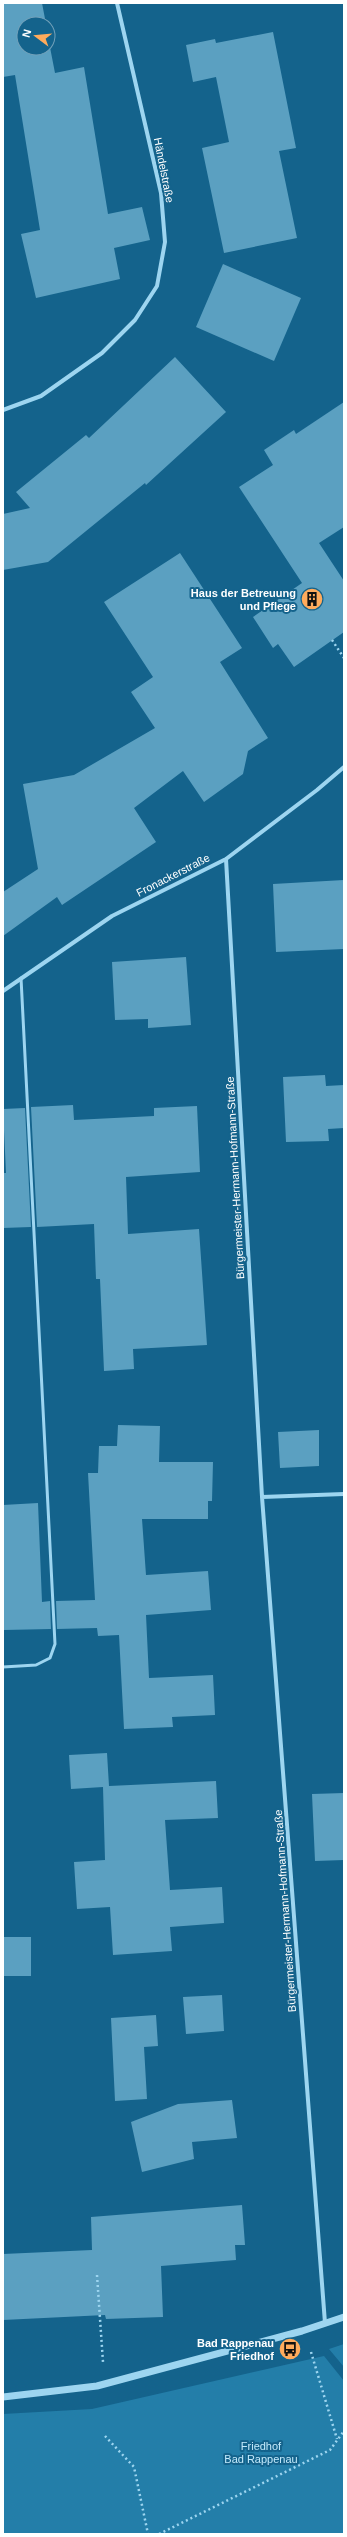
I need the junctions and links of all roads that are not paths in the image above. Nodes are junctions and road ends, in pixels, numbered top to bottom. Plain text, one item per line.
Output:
1 (117, 3) edge
2 (4, 411) edge
3 (344, 767) edge
4 (226, 859) junction
5 (21, 978) junction
6 (3, 991) edge
7 (344, 1494) edge
8 (262, 1497) junction
9 (3, 1667) edge
10 (344, 2317) edge
11 (326, 2324) junction
12 (3, 2397) edge

1 - 2 street, Händelstraße
3 - 4 street, Fronackerstraße
4 - 5 street, Fronackerstraße
4 - 8 street, Bürgermeister-Hermann-Hofmann-Straße
5 - 6 street, Fronackerstraße
5 - 9 lane
7 - 8 street
8 - 11 street, Bürgermeister-Hermann-Hofmann-Straße
10 - 11 street
11 - 12 street

